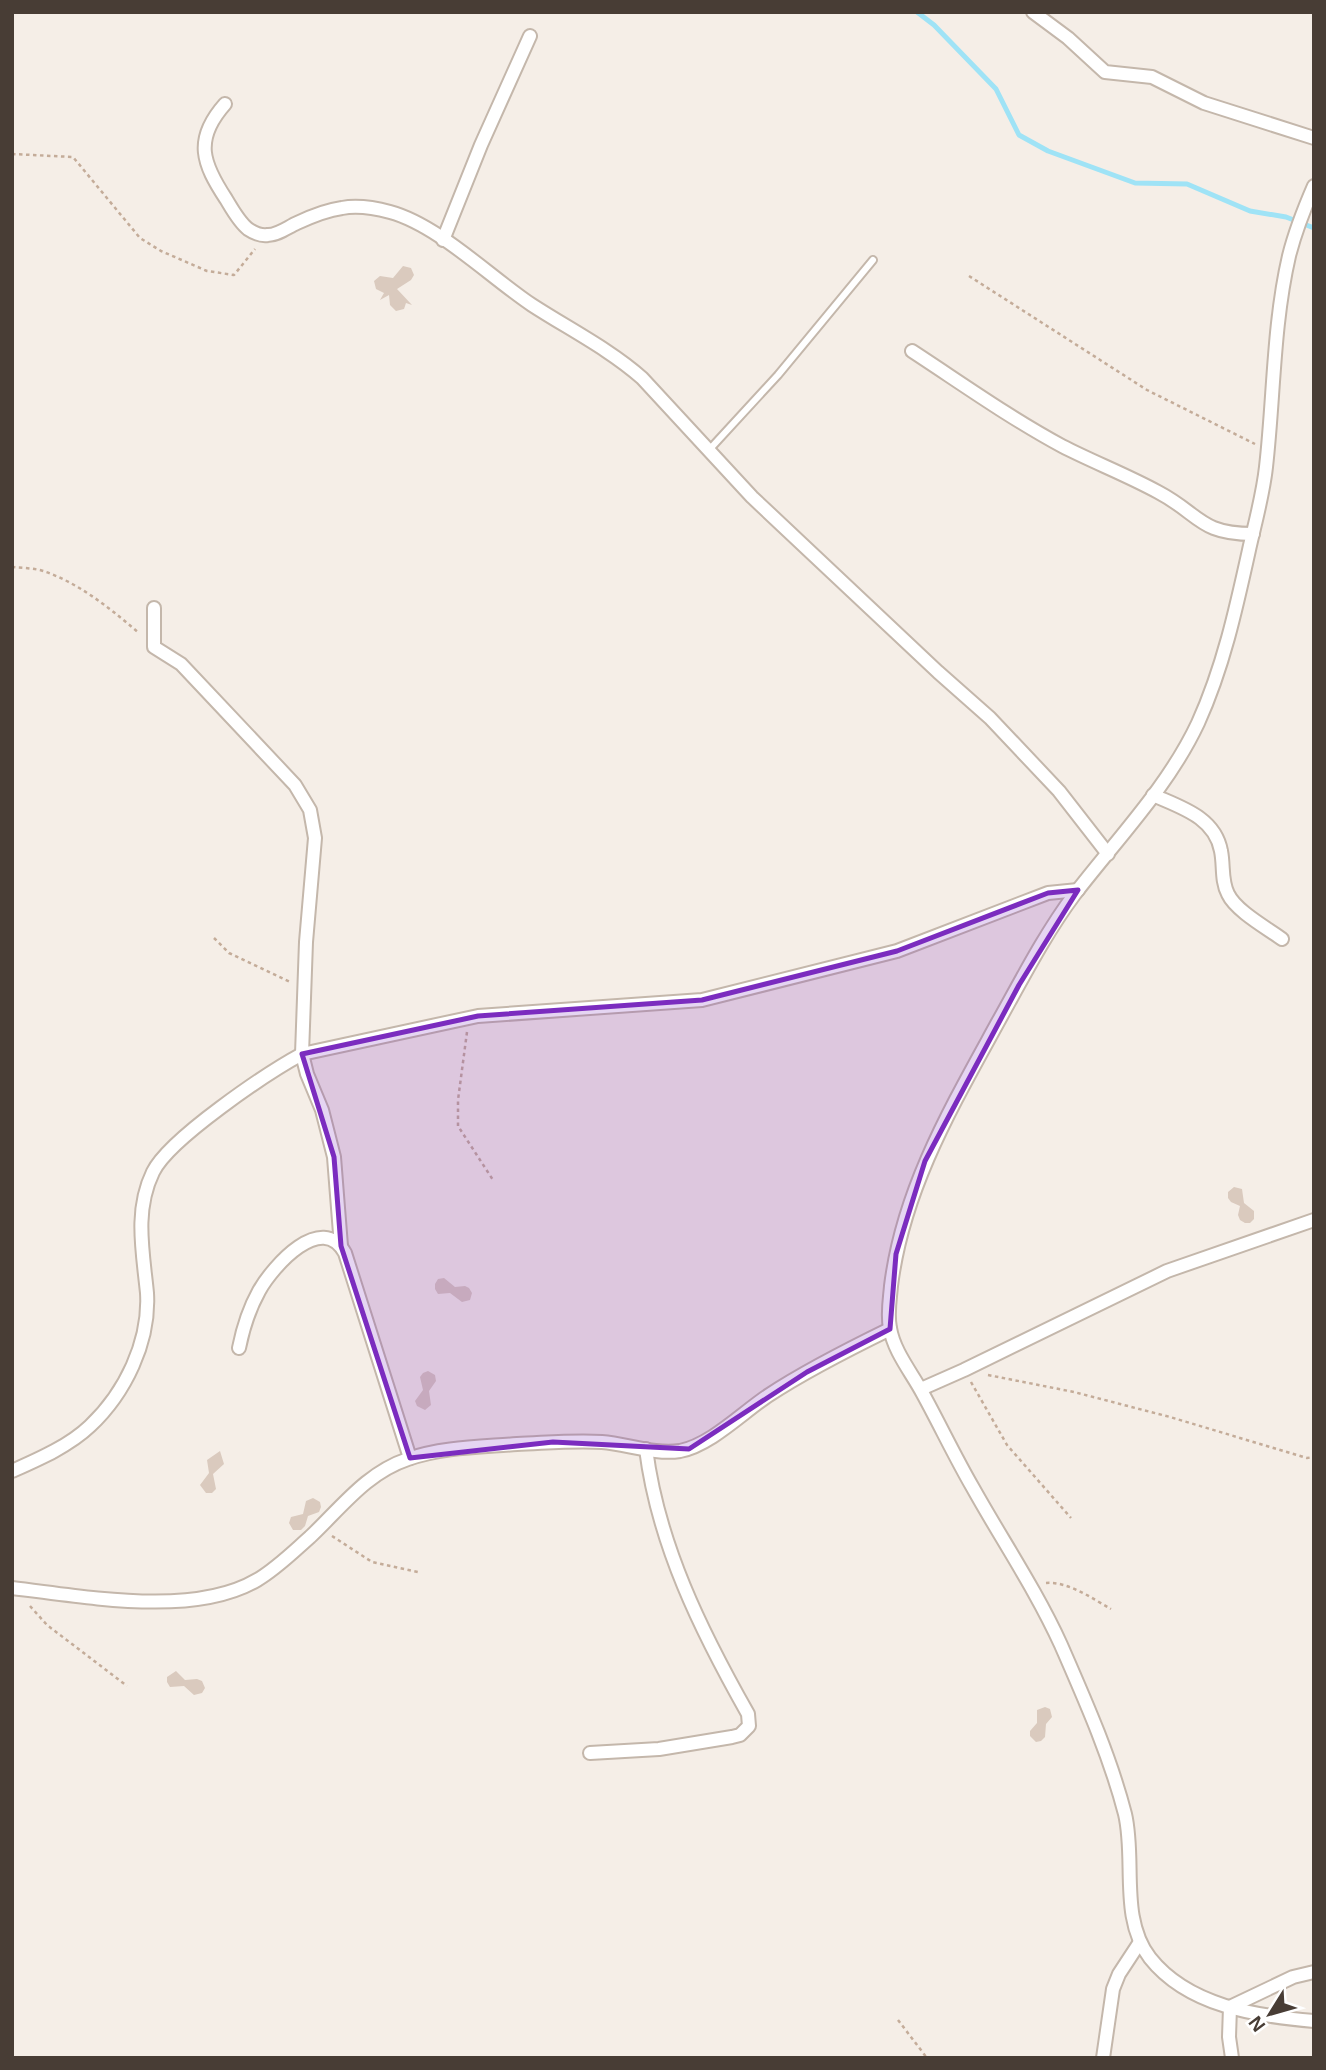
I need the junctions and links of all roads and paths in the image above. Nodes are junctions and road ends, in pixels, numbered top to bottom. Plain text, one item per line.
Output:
1 (1033, 12) edge
2 (530, 36) dead end
3 (225, 104) dead end
4 (1314, 138) edge
5 (12, 154) edge
6 (1314, 186) edge
7 (266, 236) junction
8 (443, 240) junction
9 (873, 260) dead end
10 (969, 276) dead end
11 (912, 351) dead end
12 (1268, 450) junction
13 (708, 451) junction
14 (1253, 534) junction
15 (12, 567) edge
16 (154, 608) dead end
17 (154, 647) junction
18 (1153, 794) junction
19 (1108, 854) junction
20 (1078, 890) junction
21 (214, 938) dead end
22 (1283, 939) dead end
23 (304, 998) junction
24 (469, 1018) junction
25 (302, 1054) junction
26 (493, 1180) dead end
27 (1314, 1220) edge
28 (341, 1246) junction
29 (890, 1329) junction
30 (239, 1348) dead end
31 (964, 1370) junction
32 (989, 1375) dead end
33 (921, 1389) junction
34 (646, 1448) junction
35 (1314, 1457) edge
36 (410, 1458) junction
37 (12, 1471) edge
38 (1071, 1518) dead end
39 (320, 1528) junction
40 (418, 1572) dead end
41 (1029, 1583) junction
42 (12, 1588) edge
43 (30, 1606) dead end
44 (1111, 1609) dead end
45 (127, 1686) dead end
46 (590, 1753) dead end
47 (1140, 1942) junction
48 (1314, 1972) edge
49 (1230, 2007) junction
50 (898, 2021) dead end
51 (1314, 2021) edge
52 (927, 2058) edge
53 (1103, 2058) edge
54 (1232, 2058) edge

1 - 4 street
2 - 8 street
3 - 7 street
5 - 7 path
6 - 12 street
7 - 8 street
8 - 13 street
9 - 13 lane
10 - 12 path
11 - 14 street
12 - 14 street
13 - 19 street
14 - 18 street
15 - 17 path
16 - 17 street
17 - 23 street
18 - 19 street
18 - 22 street
19 - 20 street
20 - 24 street
20 - 29 street
21 - 23 path
23 - 25 street
24 - 25 street
24 - 26 path
25 - 28 street
25 - 37 street
27 - 31 street
28 - 30 street
28 - 36 street
29 - 33 street
29 - 34 street
31 - 33 street
31 - 38 path
32 - 35 path
33 - 41 street
34 - 36 street
34 - 46 street
36 - 39 street
39 - 40 path
39 - 42 street
41 - 44 path
41 - 47 street
43 - 45 path
47 - 49 street
47 - 53 street
48 - 49 street
49 - 51 street
49 - 54 street
50 - 52 path

